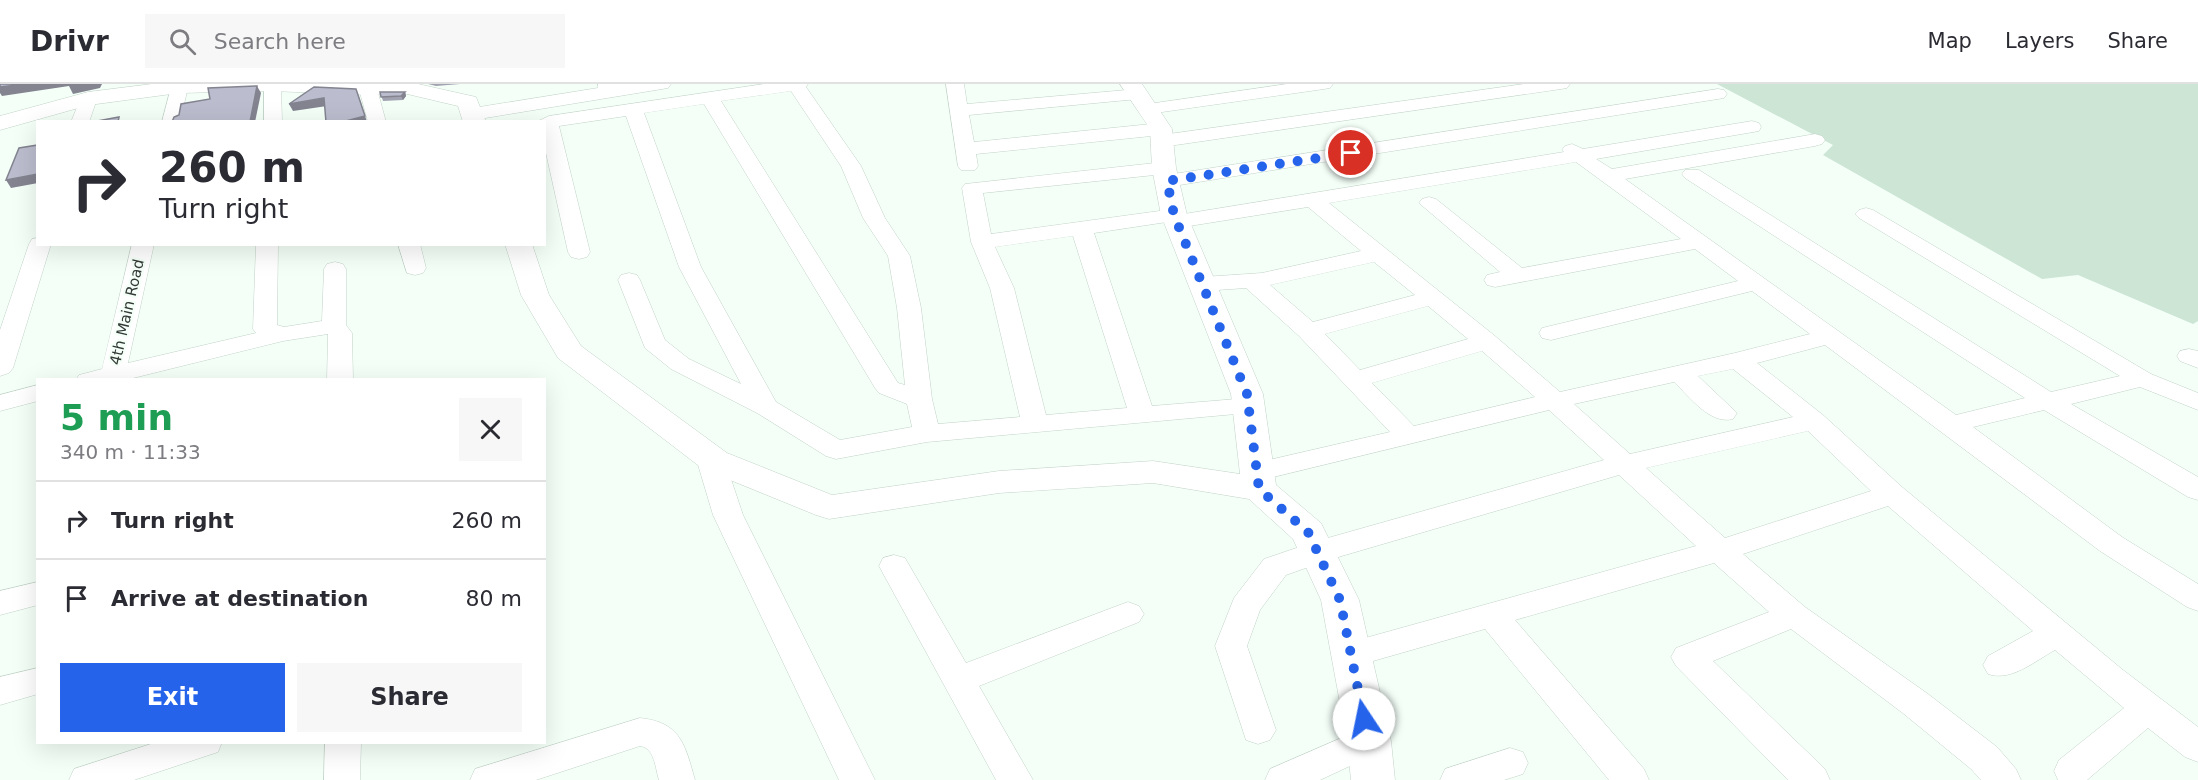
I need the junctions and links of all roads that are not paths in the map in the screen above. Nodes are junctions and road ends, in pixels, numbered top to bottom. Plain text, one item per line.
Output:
1 (63, 84) edge
2 (662, 84) edge
3 (797, 84) edge
4 (955, 84) edge
5 (1561, 84) edge
6 (230, 85) edge
7 (272, 85) edge
8 (179, 87) junction
9 (607, 88) edge
10 (368, 89) junction
11 (1331, 89) edge
12 (1482, 89) edge
13 (1718, 94) dead end
14 (710, 98) junction
15 (87, 99) junction
16 (51, 109) junction
17 (633, 109) junction
18 (959, 110) junction
19 (1360, 113) junction
20 (474, 118) edge
21 (81, 120) edge
22 (171, 120) edge
23 (273, 120) edge
24 (376, 120) edge
25 (547, 122) edge
26 (0, 123) edge
27 (1535, 125) junction
28 (1752, 127) dead end
29 (1153, 129) edge
30 (1815, 140) dead end
31 (965, 149) junction
32 (1581, 156) junction
33 (1692, 174) dead end
34 (1608, 176) junction
35 (972, 188) junction
36 (1313, 200) junction
37 (1429, 202) dead end
38 (1866, 214) dead end
39 (1175, 219) junction
40 (1081, 227) junction
41 (982, 242) junction
42 (1699, 242) junction
43 (39, 246) edge
44 (143, 246) edge
45 (267, 246) edge
46 (410, 246) edge
47 (519, 246) edge
48 (579, 252) dead end
49 (1375, 255) junction
50 (415, 268) dead end
51 (335, 269) dead end
52 (629, 280) dead end
53 (1252, 282) junction
54 (1757, 283) junction
55 (1203, 284) junction
56 (1432, 298) junction
57 (334, 326) junction
58 (1308, 331) junction
59 (1551, 333) dead end
60 (283, 334) junction
61 (1829, 336) junction
62 (1486, 341) junction
63 (1738, 360) junction
64 (0, 368) edge
65 (1679, 373) junction
66 (112, 376) edge
67 (339, 378) edge
68 (2142, 379) junction
69 (1355, 380) junction
70 (36, 393) edge
71 (919, 399) junction
72 (1553, 400) junction
73 (2047, 401) junction
74 (0, 402) edge
75 (2198, 402) edge
76 (1249, 406) junction
77 (766, 407) junction
78 (1724, 413) dead end
79 (1142, 415) junction
80 (1814, 421) junction
81 (1035, 424) junction
82 (1951, 424) junction
83 (927, 433) junction
84 (1408, 436) junction
85 (710, 458) junction
86 (1624, 464) junction
87 (1258, 481) junction
88 (2198, 490) edge
89 (1892, 494) junction
90 (1718, 551) junction
91 (1317, 552) junction
92 (894, 566) dead end
93 (36, 594) edge
94 (2198, 599) edge
95 (0, 603) edge
96 (1128, 614) dead end
97 (1492, 615) junction
98 (1794, 615) junction
99 (2056, 634) junction
100 (1352, 654) junction
101 (2000, 665) dead end
102 (959, 680) junction
103 (36, 682) edge
104 (0, 691) edge
105 (2148, 708) junction
106 (1258, 730) dead end
107 (1369, 741) junction
108 (199, 744) edge
109 (343, 744) edge
110 (2198, 747) edge
111 (1510, 763) dead end
112 (2072, 771) dead end
113 (502, 778) edge
114 (87, 780) edge
115 (342, 780) edge
116 (677, 780) edge
117 (857, 780) edge
118 (1015, 780) edge
119 (1283, 780) edge
120 (1373, 780) edge
121 (1458, 780) edge
122 (1631, 780) edge
123 (1812, 780) edge
124 (2003, 780) edge

1 - 16 street
2 - 9 street
3 - 14 street
3 - 71 street
4 - 18 street
5 - 12 street
6 - 7 street
6 - 8 street
7 - 10 street
7 - 23 street
8 - 15 street
8 - 22 street
9 - 20 street
10 - 20 street
10 - 24 street
11 - 19 street
11 - 29 street
12 - 19 street
12 - 27 street
13 - 27 street
14 - 17 street
14 - 71 street
15 - 16 street
15 - 21 street
16 - 26 street
17 - 25 street
17 - 77 street
18 - 29 street
18 - 31 street
19 - 29 street
25 - 48 street
27 - 29 street
27 - 32 street
28 - 32 street
29 - 31 street
29 - 35 street
29 - 39 street
30 - 34 street
31 - 35 street
32 - 34 street
32 - 36 street
33 - 73 street
34 - 42 street
35 - 41 street
36 - 39 street
36 - 49 street
37 - 42 street
38 - 68 street
39 - 40 street
39 - 55 street
40 - 41 street
40 - 79 street
41 - 81 street
42 - 54 street
43 - 64 street
44 - 66 street, 4th Main Road
45 - 60 street
46 - 50 street
47 - 85 street
49 - 53 street
49 - 56 street
51 - 57 street
52 - 77 street
53 - 55 street
53 - 58 street
54 - 59 street
54 - 61 street
55 - 76 street
56 - 58 street
56 - 62 street
57 - 60 street
57 - 67 street
58 - 69 street
60 - 66 street
61 - 63 street
61 - 82 street
62 - 69 street
62 - 72 street
63 - 65 street
63 - 80 street
65 - 72 street
65 - 78 street
68 - 73 street
68 - 75 street
69 - 84 street
70 - 74 street
71 - 83 street
72 - 84 street
72 - 86 street
73 - 82 street
73 - 88 street
76 - 79 street
76 - 87 street
77 - 83 street
79 - 81 street
80 - 86 street
80 - 89 street
81 - 83 street
82 - 94 street
84 - 87 street
85 - 87 street
85 - 117 street
86 - 90 street
86 - 91 street
87 - 91 street
89 - 90 street
89 - 99 street
90 - 97 street
90 - 98 street
91 - 100 street
91 - 106 street
92 - 102 street
93 - 95 street
96 - 102 street
97 - 100 street
97 - 122 street
98 - 123 street
98 - 124 street
99 - 101 street
99 - 105 street
100 - 107 street
102 - 118 street
103 - 104 street
105 - 110 street
105 - 112 street
107 - 119 street
107 - 120 street
108 - 114 street
109 - 115 street
111 - 121 street
113 - 116 street

